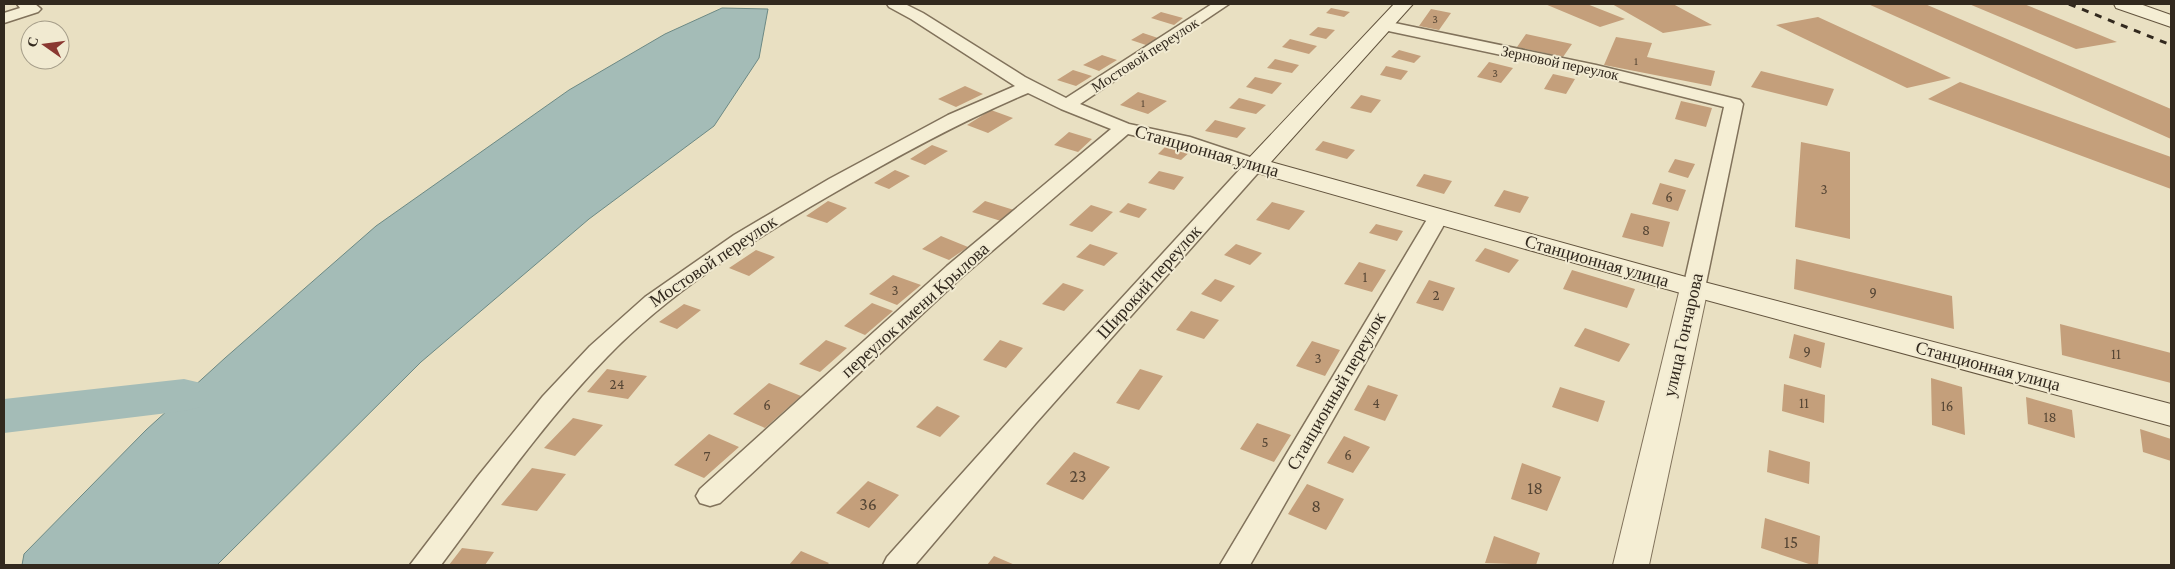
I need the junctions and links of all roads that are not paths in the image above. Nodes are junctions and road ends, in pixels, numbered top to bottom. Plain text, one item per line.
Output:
1 (24, 4) edge
2 (894, 4) edge
3 (1222, 4) edge
4 (1404, 4) edge
5 (2123, 4) edge
6 (4, 18) edge
7 (2171, 21) edge
8 (1385, 26) junction
9 (1029, 86) junction
10 (1734, 104) joint
11 (1067, 105) junction
12 (1124, 128) junction
13 (1255, 165) junction
14 (1439, 216) junction
15 (1694, 288) junction
16 (2171, 415) edge
17 (710, 496) dead end
18 (425, 565) edge
19 (898, 565) edge
20 (1235, 565) edge
21 (1631, 565) edge

1 - 6 street
2 - 9 street, Станционная улица
3 - 11 street, Мостовой переулок
4 - 8 main road, Широкий переулок
5 - 7 main road
8 - 10 street, Зерновой переулок
8 - 13 main road, Широкий переулок
9 - 11 street, Станционная улица
9 - 18 street, Мостовой переулок
10 - 15 street, улица Гончарова
11 - 12 street, Станционная улица
12 - 13 street, Станционная улица
12 - 17 street, переулок имени Крылова
13 - 14 main road, Станционная улица
13 - 19 street, Широкий переулок
14 - 15 main road, Станционная улица
14 - 20 street, Станционный переулок
15 - 16 main road, Станционная улица
15 - 21 main road, улица Гончарова

